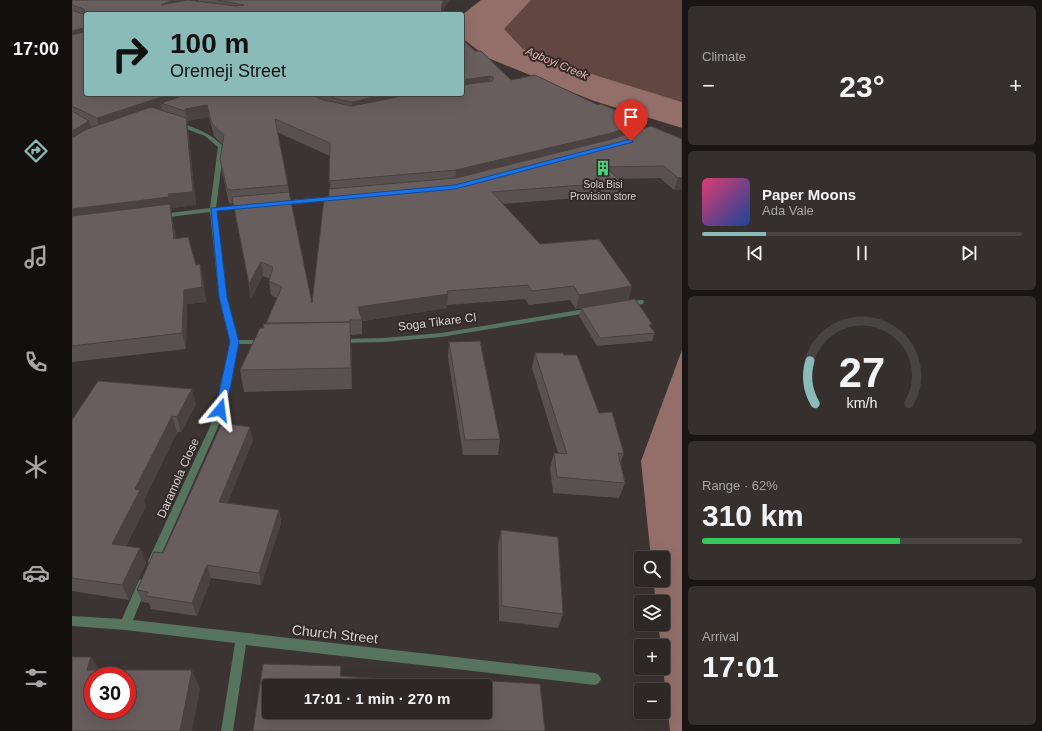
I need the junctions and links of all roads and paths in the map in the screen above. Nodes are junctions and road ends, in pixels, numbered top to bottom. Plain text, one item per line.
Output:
1 (170, 121) edge
2 (342, 197) edge
3 (274, 203) edge
4 (251, 206) edge
5 (213, 209) junction
6 (150, 217) edge
7 (640, 302) dead end
8 (617, 306) edge
9 (602, 309) edge
10 (234, 342) junction
11 (274, 342) edge
12 (330, 342) edge
13 (72, 620) edge
14 (124, 625) junction
15 (241, 638) junction
16 (595, 679) dead end
17 (227, 731) edge

1 - 5 street, Daramola Close
2 - 3 street
4 - 5 street
5 - 6 street
5 - 10 street, Daramola Close
7 - 8 street
9 - 12 street, Soga Tikare Cl
10 - 11 street
10 - 14 street, Daramola Close
13 - 14 street, Church Street
14 - 15 street, Church Street
15 - 16 street, Church Street
15 - 17 street

